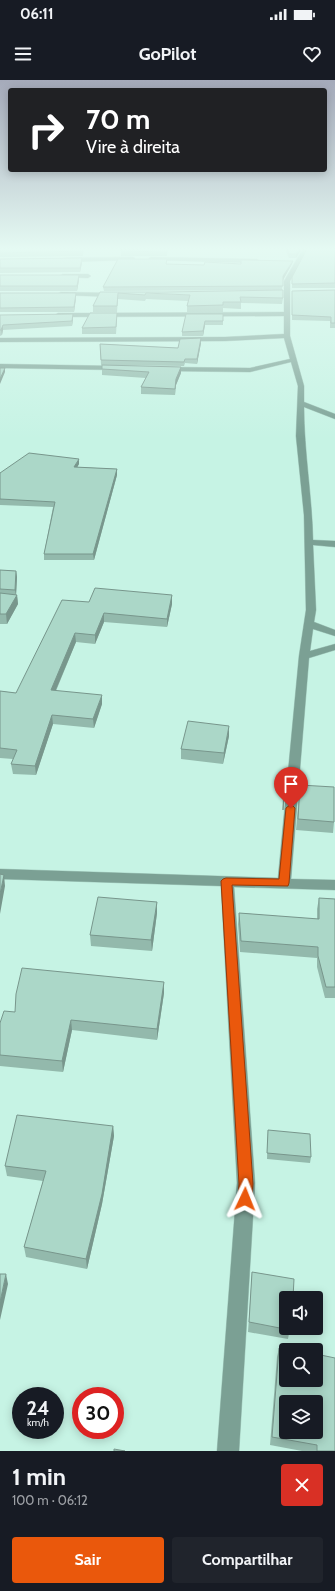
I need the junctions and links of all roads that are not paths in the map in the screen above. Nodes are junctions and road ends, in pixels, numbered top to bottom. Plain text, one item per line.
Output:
1 (286, 311) edge
2 (286, 314) junction
3 (52, 315) edge
4 (287, 336) junction
5 (0, 340) edge
6 (293, 360) junction
7 (0, 366) edge
8 (128, 368) edge
9 (159, 369) edge
10 (300, 403) junction
11 (335, 417) edge
12 (309, 542) junction
13 (335, 544) edge
14 (309, 624) junction
15 (335, 633) edge
16 (335, 647) edge
17 (304, 656) junction
18 (0, 874) edge
19 (226, 881) junction
20 (284, 883) junction
21 (335, 885) edge
22 (228, 1451) edge

1 - 2 street
2 - 3 street
2 - 4 street
4 - 5 street
4 - 6 street
6 - 9 street
6 - 10 street
7 - 8 street
10 - 11 street
10 - 12 street
12 - 13 street
12 - 14 street
14 - 15 street
14 - 17 street
16 - 17 street
17 - 20 street
18 - 19 street
19 - 20 street
19 - 22 street
20 - 21 street

